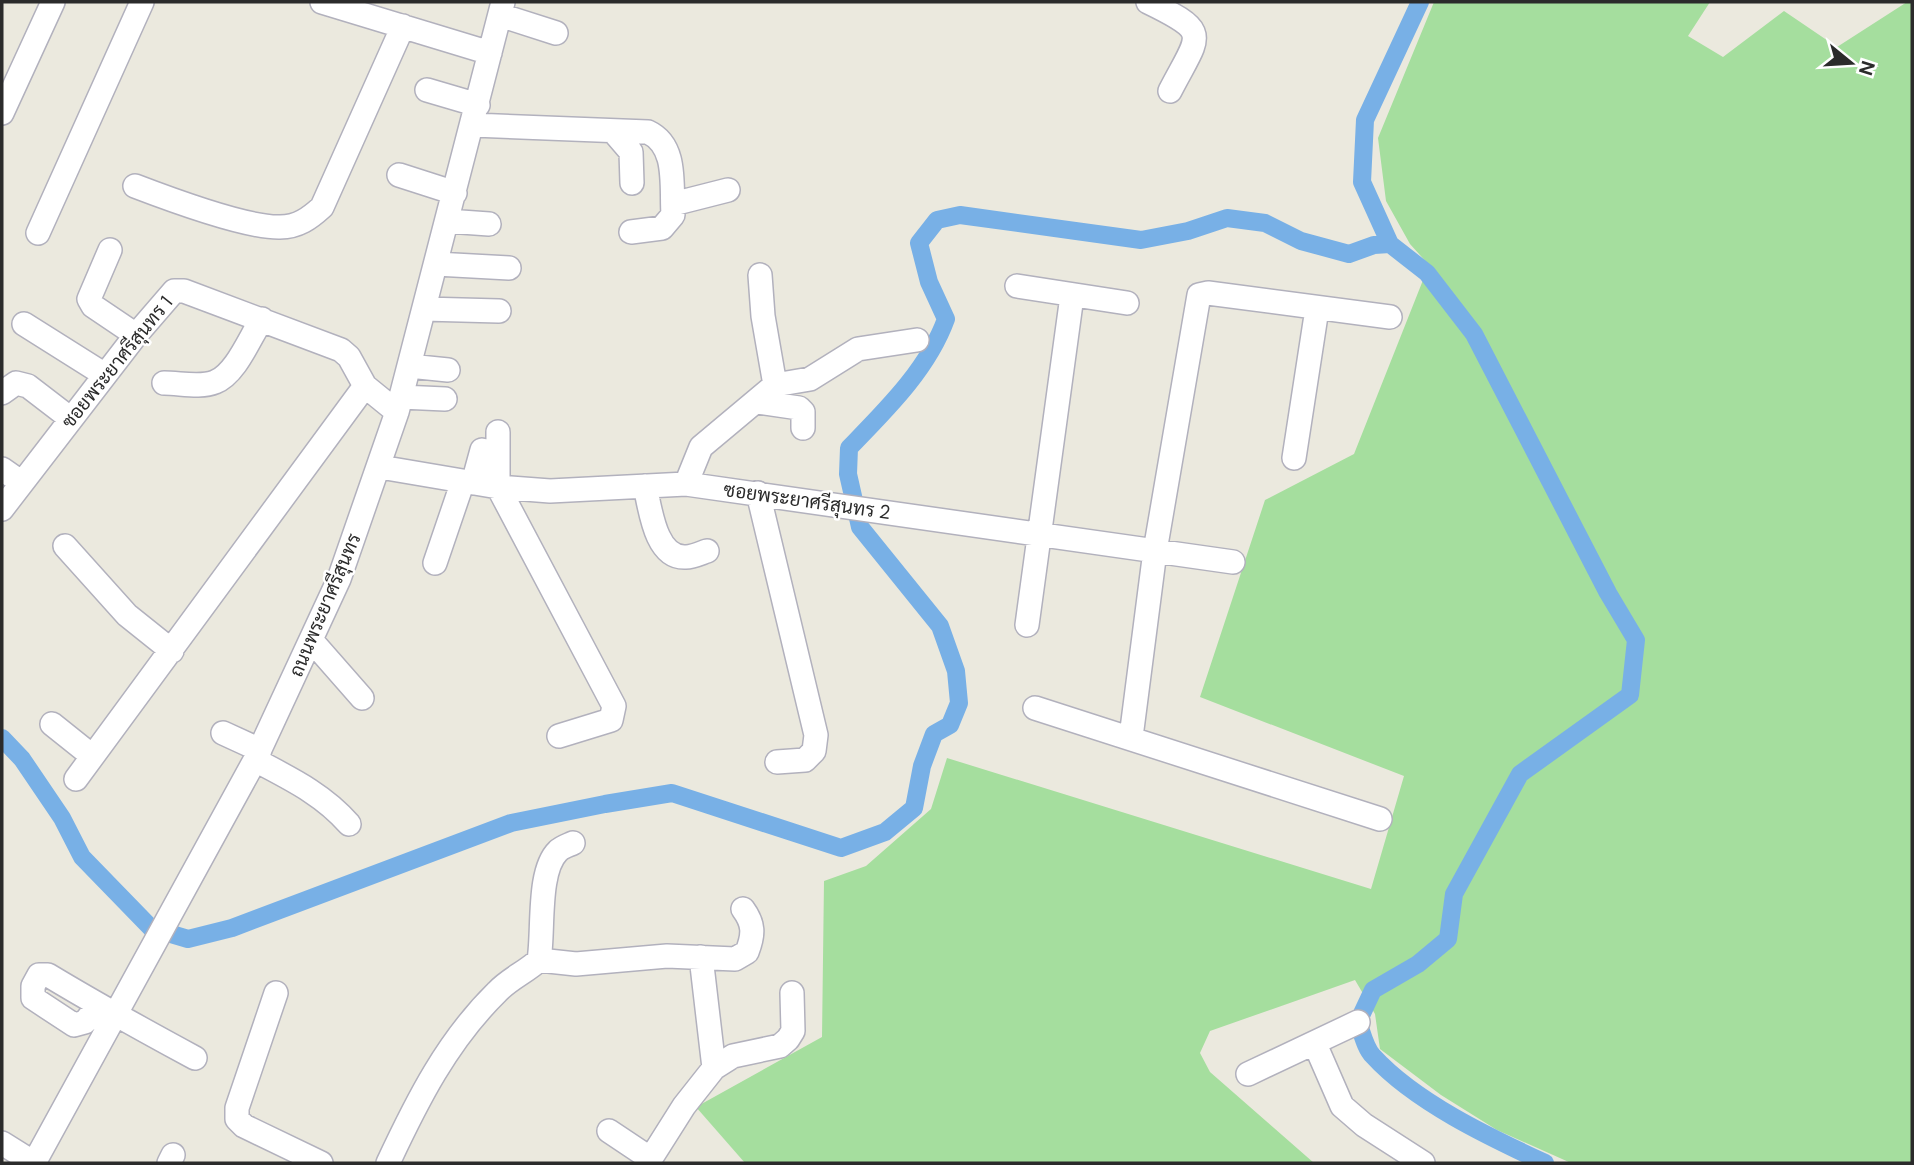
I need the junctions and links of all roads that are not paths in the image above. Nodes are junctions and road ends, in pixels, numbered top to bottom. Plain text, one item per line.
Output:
1 (53, 2) edge
2 (142, 2) edge
3 (322, 2) edge
4 (1148, 2) edge
5 (502, 8) edge
6 (403, 26) junction
7 (556, 33) dead end
8 (490, 53) junction
9 (427, 90) dead end
10 (1170, 91) dead end
11 (2, 113) edge
12 (475, 115) junction
13 (613, 131) junction
14 (399, 176) dead end
15 (632, 183) dead end
16 (135, 186) dead end
17 (728, 190) dead end
18 (455, 193) junction
19 (673, 204) junction
20 (447, 221) junction
21 (489, 224) dead end
22 (631, 232) dead end
23 (38, 233) dead end
24 (110, 250) dead end
25 (436, 264) junction
26 (509, 268) dead end
27 (760, 275) dead end
28 (1017, 286) dead end
29 (1072, 296) junction
30 (1127, 303) dead end
31 (424, 309) junction
32 (1317, 309) junction
33 (499, 311) dead end
34 (1390, 317) dead end
35 (262, 319) junction
36 (24, 324) dead end
37 (136, 335) junction
38 (917, 340) dead end
39 (409, 366) junction
40 (448, 370) dead end
41 (105, 376) junction
42 (164, 383) dead end
43 (775, 385) junction
44 (366, 386) junction
45 (2, 393) edge
46 (446, 399) dead end
47 (757, 402) junction
48 (399, 404) junction
49 (71, 419) junction
50 (803, 428) dead end
51 (498, 432) dead end
52 (482, 450) dead end
53 (1294, 458) dead end
54 (380, 467) junction
55 (2, 469) edge
56 (468, 482) junction
57 (22, 483) junction
58 (685, 484) junction
59 (645, 486) junction
60 (498, 487) junction
61 (758, 493) junction
62 (2, 509) edge
63 (1040, 535) junction
64 (65, 546) dead end
65 (708, 551) dead end
66 (1156, 551) junction
67 (1233, 562) dead end
68 (435, 563) dead end
69 (1027, 625) dead end
70 (312, 641) junction
71 (172, 651) junction
72 (362, 698) dead end
73 (1035, 708) dead end
74 (52, 724) dead end
75 (223, 733) dead end
76 (559, 736) dead end
77 (1131, 737) junction
78 (257, 755) junction
79 (92, 756) junction
80 (777, 762) dead end
81 (76, 779) dead end
82 (1380, 819) dead end
83 (349, 824) dead end
84 (573, 843) dead end
85 (743, 909) dead end
86 (701, 957) junction
87 (539, 960) junction
88 (276, 993) dead end
89 (792, 993) dead end
90 (106, 1011) junction
91 (1358, 1022) dead end
92 (1315, 1044) junction
93 (195, 1058) dead end
94 (714, 1068) junction
95 (1248, 1074) dead end
96 (609, 1131) dead end
97 (3, 1146) edge
98 (41, 1160) edge
99 (649, 1161) edge
100 (321, 1163) edge
101 (388, 1163) edge
102 (1423, 1163) edge

1 - 11 street
2 - 23 street
3 - 6 street
4 - 10 street
5 - 7 street
5 - 8 street, ถนนพระยาศรีสุนทร
6 - 8 street
6 - 16 street
8 - 12 street, ถนนพระยาศรีสุนทร
9 - 12 street
12 - 13 street
12 - 18 street, ถนนพระยาศรีสุนทร
13 - 15 street
13 - 19 street
14 - 18 street
17 - 19 street
18 - 20 street, ถนนพระยาศรีสุนทร
19 - 22 street
20 - 21 street
20 - 25 street, ถนนพระยาศรีสุนทร
24 - 37 street
25 - 26 street
25 - 31 street, ถนนพระยาศรีสุนทร
27 - 43 street
28 - 29 street
29 - 30 street
29 - 63 street
31 - 33 street
31 - 39 street, ถนนพระยาศรีสุนทร
32 - 34 street
32 - 53 street
32 - 66 street
35 - 37 street, ซอยพระยาศรีสุนทร 1
35 - 42 street
35 - 44 street, ซอยพระยาศรีสุนทร 1
36 - 41 street
37 - 41 street, ซอยพระยาศรีสุนทร 1
38 - 43 street
39 - 40 street
39 - 48 street, ถนนพระยาศรีสุนทร
41 - 49 street, ซอยพระยาศรีสุนทร 1
43 - 47 street
44 - 48 street, ซอยพระยาศรีสุนทร 1
44 - 71 street
45 - 49 street
46 - 48 street
47 - 50 street
47 - 58 street
48 - 54 street, ถนนพระยาศรีสุนทร
49 - 57 street, ซอยพระยาศรีสุนทร 1
51 - 60 street
52 - 56 street
54 - 56 street, ซอยพระยาศรีสุนทร 2
54 - 70 street, ถนนพระยาศรีสุนทร
55 - 57 street
56 - 60 street, ซอยพระยาศรีสุนทร 2
56 - 68 street
57 - 62 street, ซอยพระยาศรีสุนทร 1
58 - 59 street, ซอยพระยาศรีสุนทร 2
58 - 61 street, ซอยพระยาศรีสุนทร 2
59 - 60 street, ซอยพระยาศรีสุนทร 2
59 - 65 street
60 - 76 street
61 - 63 street, ซอยพระยาศรีสุนทร 2
61 - 80 street
63 - 66 street, ซอยพระยาศรีสุนทร 2
63 - 69 street
64 - 71 street
66 - 67 street, ซอยพระยาศรีสุนทร 2
66 - 77 street
70 - 72 street
70 - 78 street, ถนนพระยาศรีสุนทร
71 - 79 street
73 - 77 street
74 - 79 street
75 - 78 street
77 - 82 street
78 - 83 street
78 - 90 street, ถนนพระยาศรีสุนทร
79 - 81 street
84 - 87 street
85 - 86 street
86 - 87 street
86 - 94 street
87 - 101 street
88 - 100 street
89 - 94 street
90 - 93 street
90 - 98 street, ถนนพระยาศรีสุนทร
91 - 92 street
92 - 95 street
92 - 102 street
94 - 99 street
96 - 99 street
97 - 98 street

